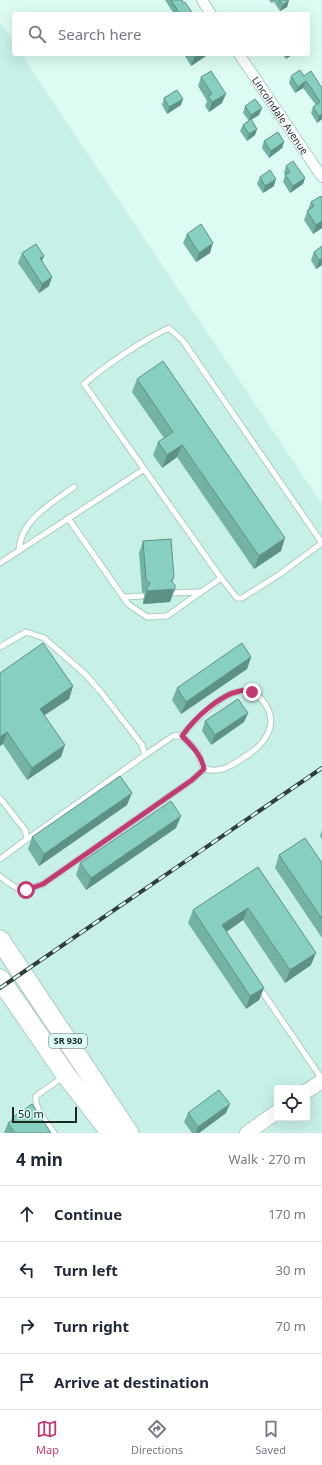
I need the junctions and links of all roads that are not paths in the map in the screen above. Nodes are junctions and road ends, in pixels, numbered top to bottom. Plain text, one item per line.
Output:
1 (202, 0) edge
2 (210, 12) edge
3 (240, 56) edge
4 (322, 177) edge
5 (143, 470) junction
6 (74, 487) dead end
7 (68, 518) junction
8 (19, 550) junction
9 (0, 563) edge
10 (221, 578) junction
11 (201, 592) junction
12 (170, 593) edge
13 (142, 596) dead end
14 (124, 597) junction
15 (0, 647) edge
16 (182, 736) junction
17 (145, 755) junction
18 (204, 769) junction
19 (0, 798) edge
20 (26, 840) junction
21 (0, 859) edge
22 (0, 876) edge
23 (0, 940) edge
24 (0, 978) edge
25 (257, 983) edge
26 (66, 1075) junction
27 (322, 1080) edge
28 (310, 1089) edge
29 (274, 1114) edge
30 (54, 1133) edge
31 (111, 1133) edge
32 (129, 1133) edge
33 (247, 1133) edge

1 - 2 street
3 - 4 street, Lincolndale Avenue
5 - 7 lane
5 - 10 lane
5 - 10 lane
6 - 8 lane
7 - 8 lane
7 - 14 lane
8 - 9 lane
10 - 11 lane
11 - 12 lane
11 - 14 lane
13 - 14 lane
15 - 17 lane
16 - 17 lane
16 - 18 lane
16 - 18 lane
17 - 20 lane
18 - 22 lane
19 - 20 lane
20 - 21 lane
23 - 32 highway, SR 930
24 - 26 highway, SR 930
25 - 27 lane
26 - 30 lane
26 - 31 highway, SR 930
27 - 28 street
29 - 33 street

